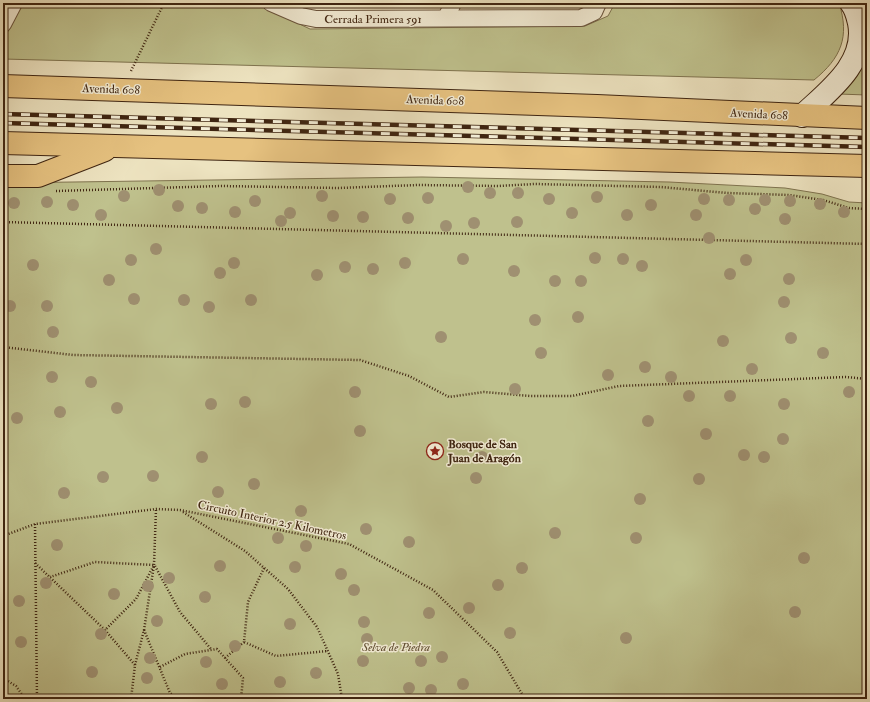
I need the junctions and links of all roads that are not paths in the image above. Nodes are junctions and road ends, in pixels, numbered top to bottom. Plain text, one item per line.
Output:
1 (14, 3) edge
2 (271, 3) edge
3 (453, 3) edge
4 (598, 3) edge
5 (851, 3) edge
6 (302, 10) edge
7 (446, 18) junction
8 (3, 24) edge
9 (3, 86) edge
10 (802, 116) junction
11 (867, 118) edge
12 (3, 143) edge
13 (115, 146) junction
14 (867, 166) edge
15 (3, 176) edge

1 - 8 street
2 - 6 street, Cerrada Primera 591
3 - 7 street
4 - 7 street, Cerrada Primera 591
5 - 10 street
6 - 7 street, Cerrada Primera 591
9 - 10 highway, Avenida 608
10 - 11 highway, Avenida 608
12 - 13 highway
13 - 14 highway
13 - 15 highway

